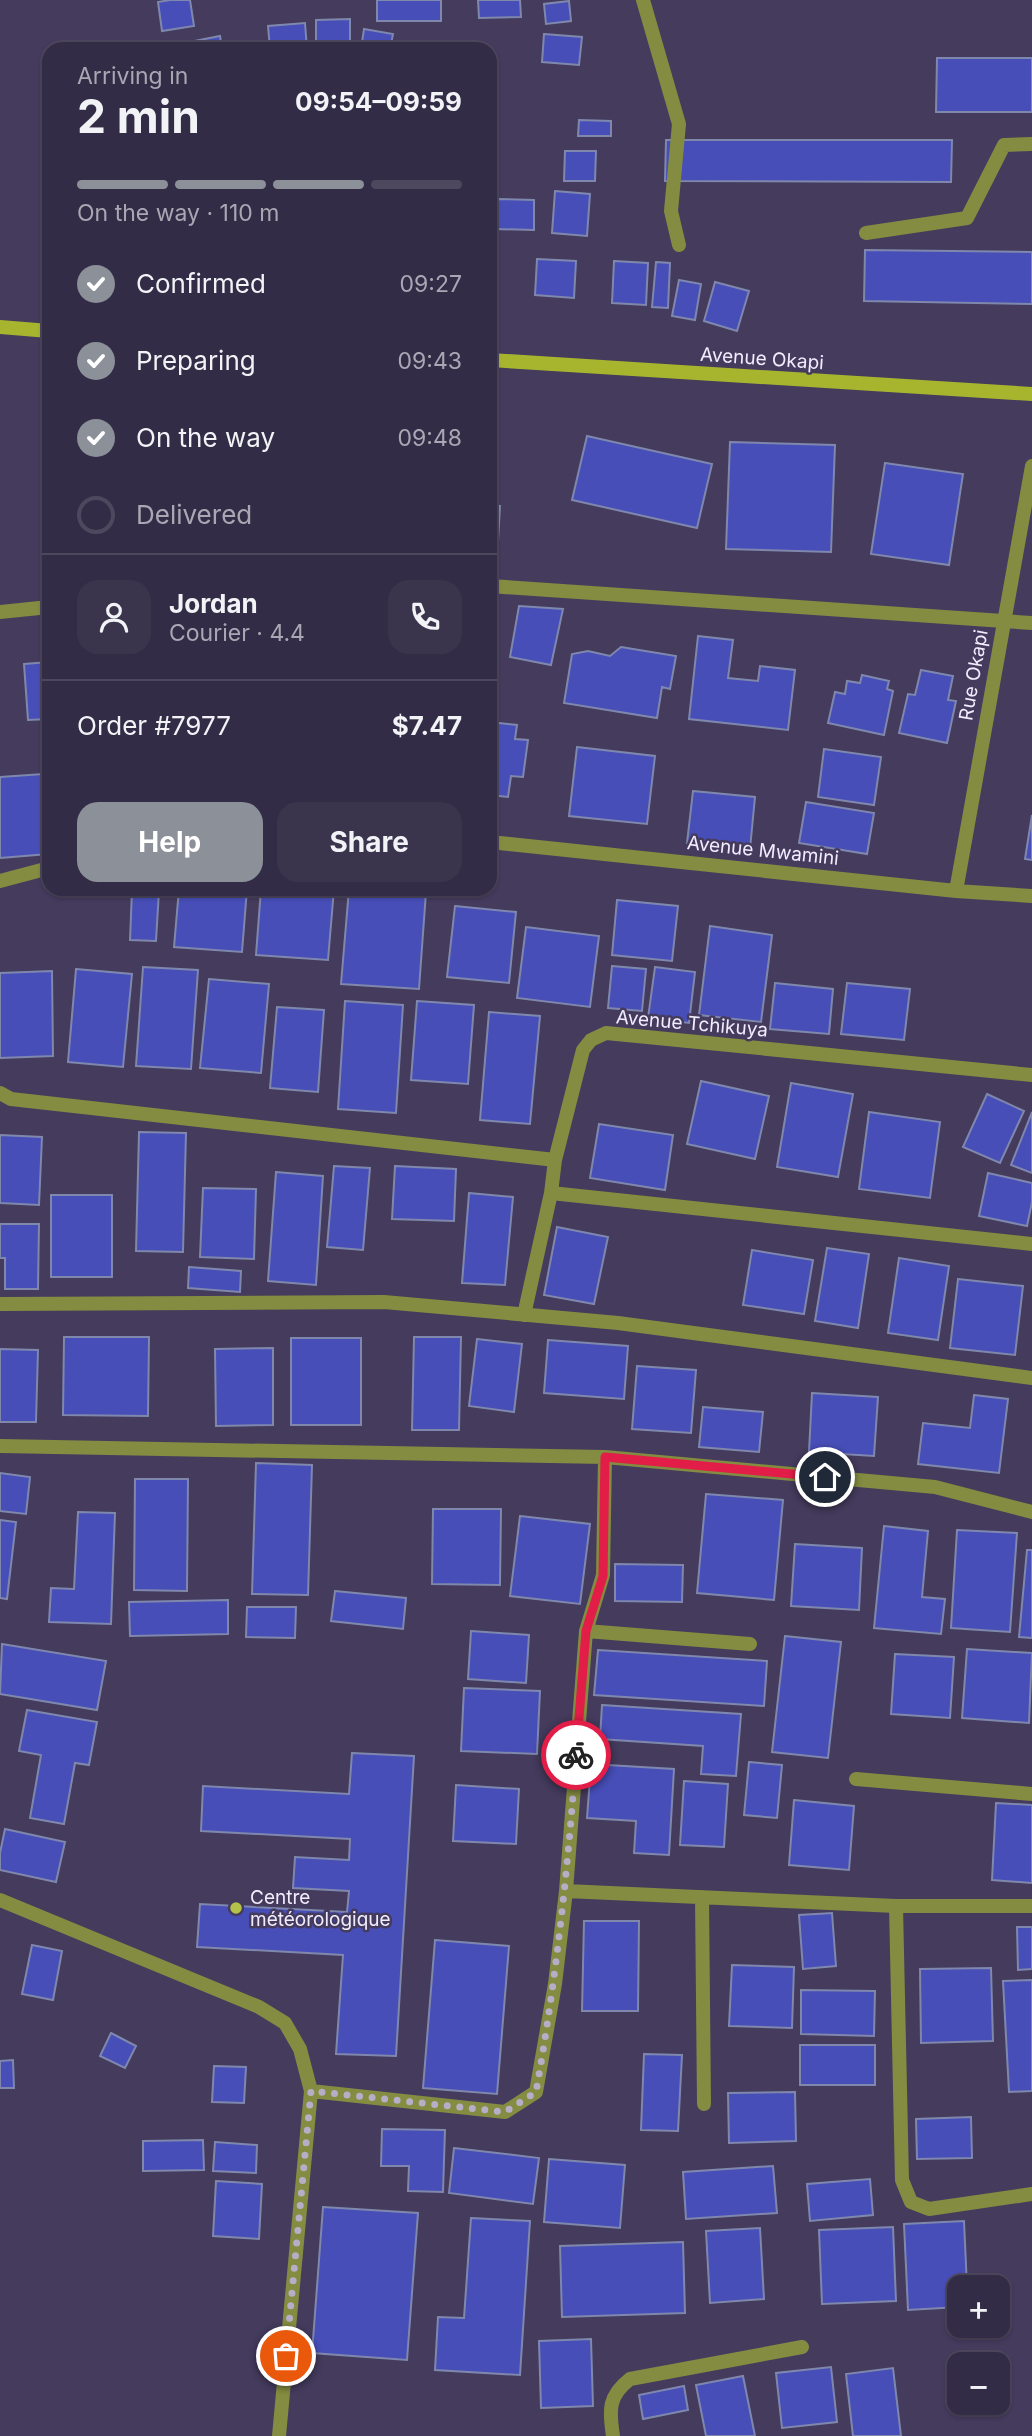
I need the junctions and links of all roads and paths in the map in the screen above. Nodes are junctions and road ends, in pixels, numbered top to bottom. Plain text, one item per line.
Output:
1 (643, 0) edge
2 (1032, 144) edge
3 (866, 233) dead end
4 (679, 244) dead end
5 (0, 327) edge
6 (42, 330) edge
7 (497, 360) edge
8 (1032, 394) edge
9 (1032, 466) edge
10 (497, 586) edge
11 (42, 608) edge
12 (0, 612) edge
13 (1003, 620) junction
14 (1032, 623) edge
15 (497, 843) edge
16 (42, 870) edge
17 (0, 881) edge
18 (956, 891) junction
19 (1032, 896) edge
20 (1032, 1075) edge
21 (0, 1093) edge
22 (555, 1160) junction
23 (551, 1193) junction
24 (1032, 1244) edge
25 (0, 1304) edge
26 (524, 1315) junction
27 (1032, 1378) edge
28 (0, 1446) edge
29 (605, 1457) junction
30 (1032, 1513) edge
31 (586, 1631) junction
32 (750, 1644) dead end
33 (856, 1779) dead end
34 (1032, 1794) edge
35 (566, 1891) junction
36 (702, 1898) junction
37 (0, 1900) edge
38 (896, 1906) junction
39 (1032, 1906) edge
40 (311, 2091) junction
41 (704, 2104) dead end
42 (1032, 2194) edge
43 (802, 2347) dead end
44 (279, 2436) edge
45 (614, 2436) edge

1 - 4 street
2 - 3 street
5 - 6 street
7 - 8 street, Avenue Okapi
9 - 13 street, Rue Okapi
10 - 13 street
11 - 12 street
13 - 14 street
13 - 18 street, Rue Okapi
15 - 18 street, Avenue Mwamini
16 - 17 street
18 - 19 street, Avenue Mwamini
20 - 22 street, Avenue Tchikuya
21 - 22 street
22 - 23 street, Avenue Tchikuya
23 - 24 street
23 - 26 street, Avenue Tchikuya
25 - 26 street
26 - 27 street
28 - 29 street
29 - 30 street
29 - 31 street
31 - 32 street
31 - 35 street
33 - 34 street
35 - 36 street
35 - 40 street
36 - 38 street
36 - 41 street
37 - 40 street
38 - 39 street
38 - 42 street
40 - 44 street
43 - 45 street

